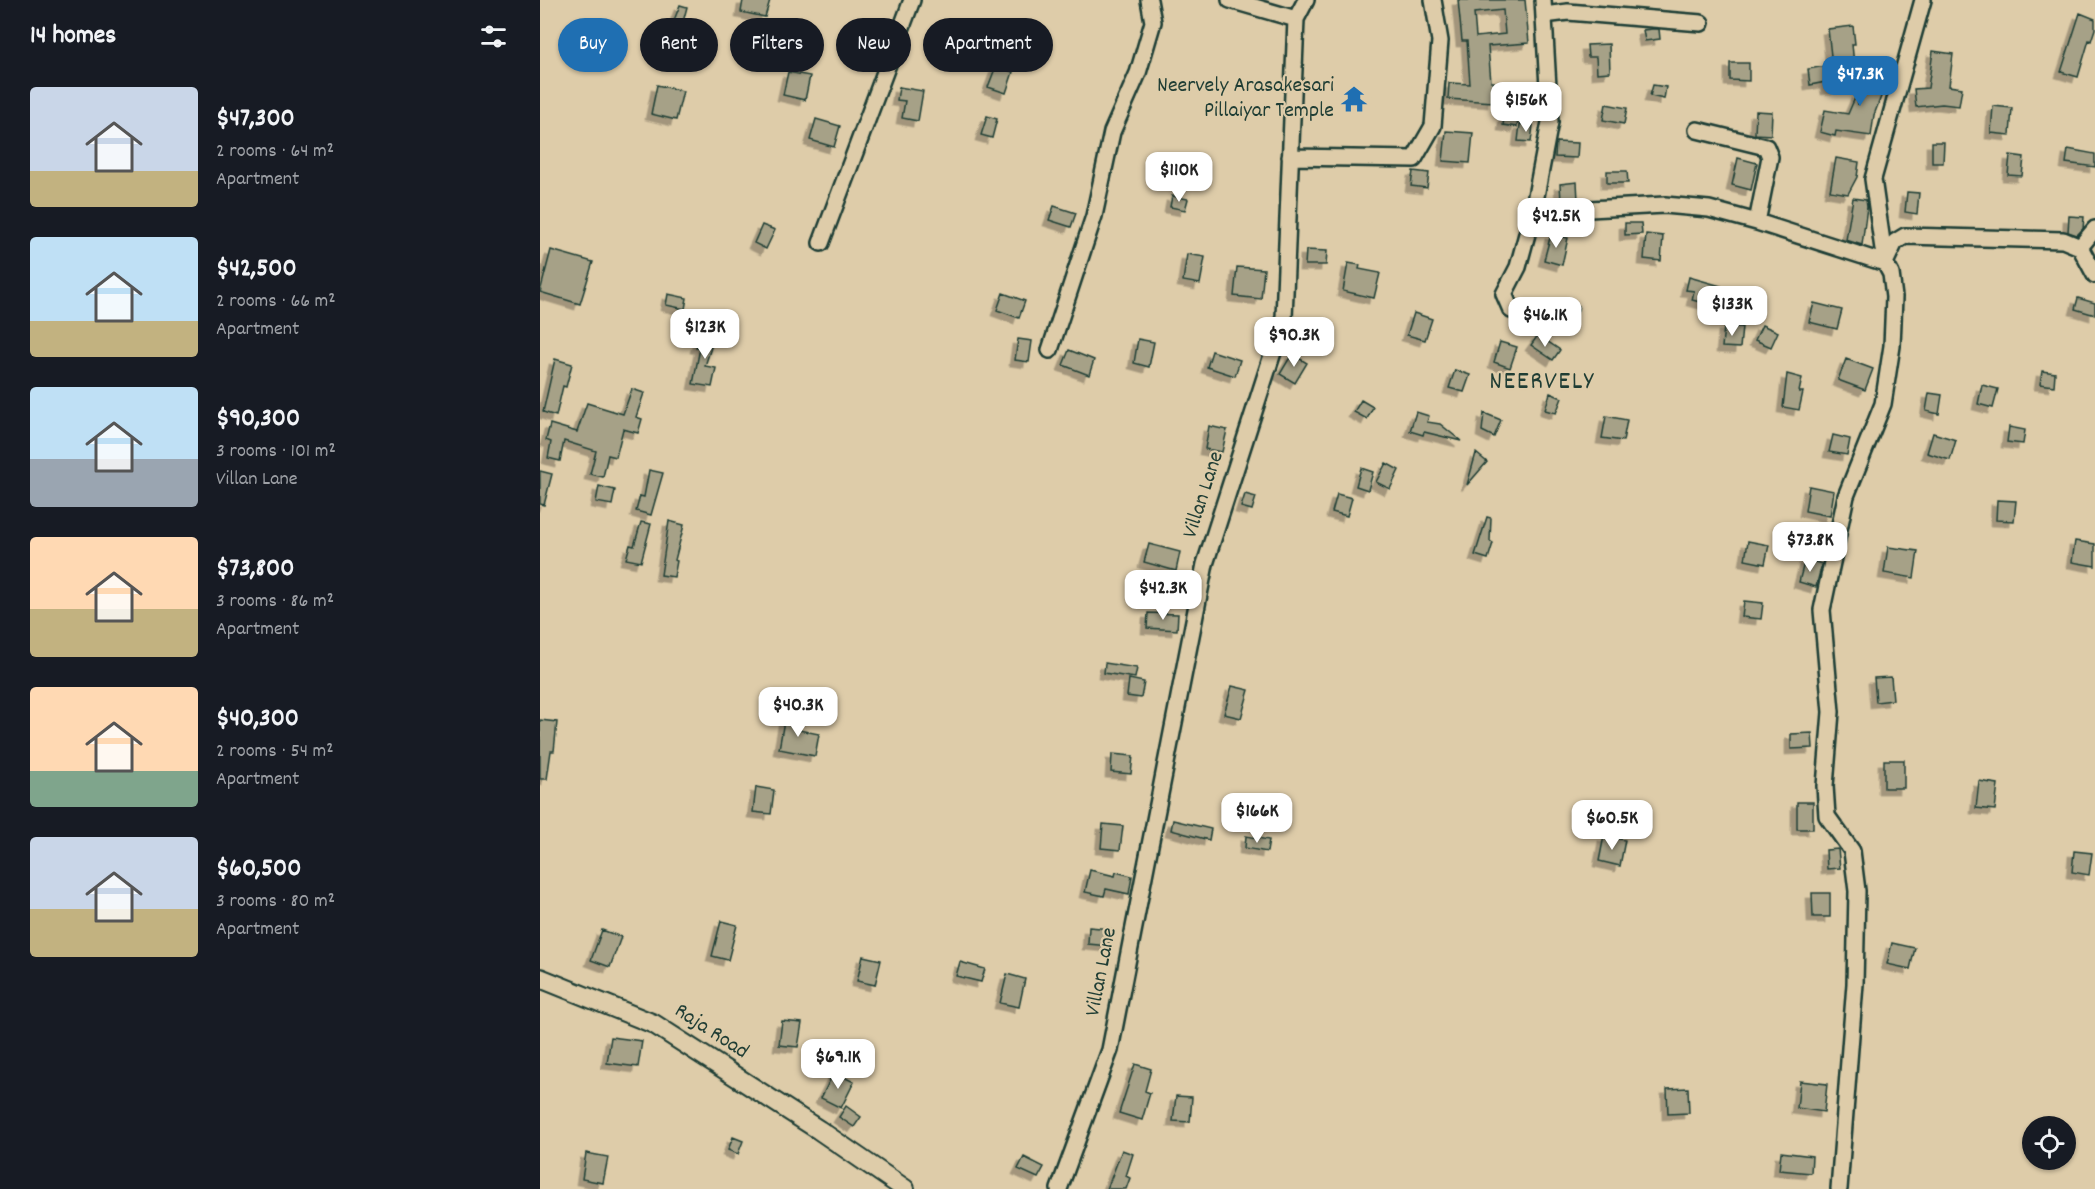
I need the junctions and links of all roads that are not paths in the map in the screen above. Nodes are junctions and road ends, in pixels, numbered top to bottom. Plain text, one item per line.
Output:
1 (912, 0) edge
2 (1149, 0) edge
3 (1230, 0) edge
4 (1305, 0) edge
5 (1433, 0) edge
6 (1923, 0) edge
7 (1543, 7) edge
8 (1296, 19) junction
9 (1701, 23) dead end
10 (1697, 130) dead end
11 (1290, 158) junction
12 (1533, 212) junction
13 (1757, 222) junction
14 (2095, 229) edge
15 (821, 243) dead end
16 (2080, 247) junction
17 (1885, 263) junction
18 (2095, 275) edge
19 (1510, 310) dead end
20 (1050, 350) dead end
21 (540, 978) edge
22 (905, 1189) edge
23 (1059, 1189) edge
24 (1839, 1189) edge

1 - 15 street
2 - 20 street
3 - 8 street
4 - 8 street
5 - 11 street
6 - 17 street
7 - 9 street
7 - 12 street
8 - 11 street, Villan Lane
10 - 13 street
11 - 23 street, Villan Lane
12 - 13 street
12 - 19 street
13 - 17 street
14 - 16 street
16 - 17 street
16 - 18 street
17 - 24 street
21 - 22 street, Raja Road

